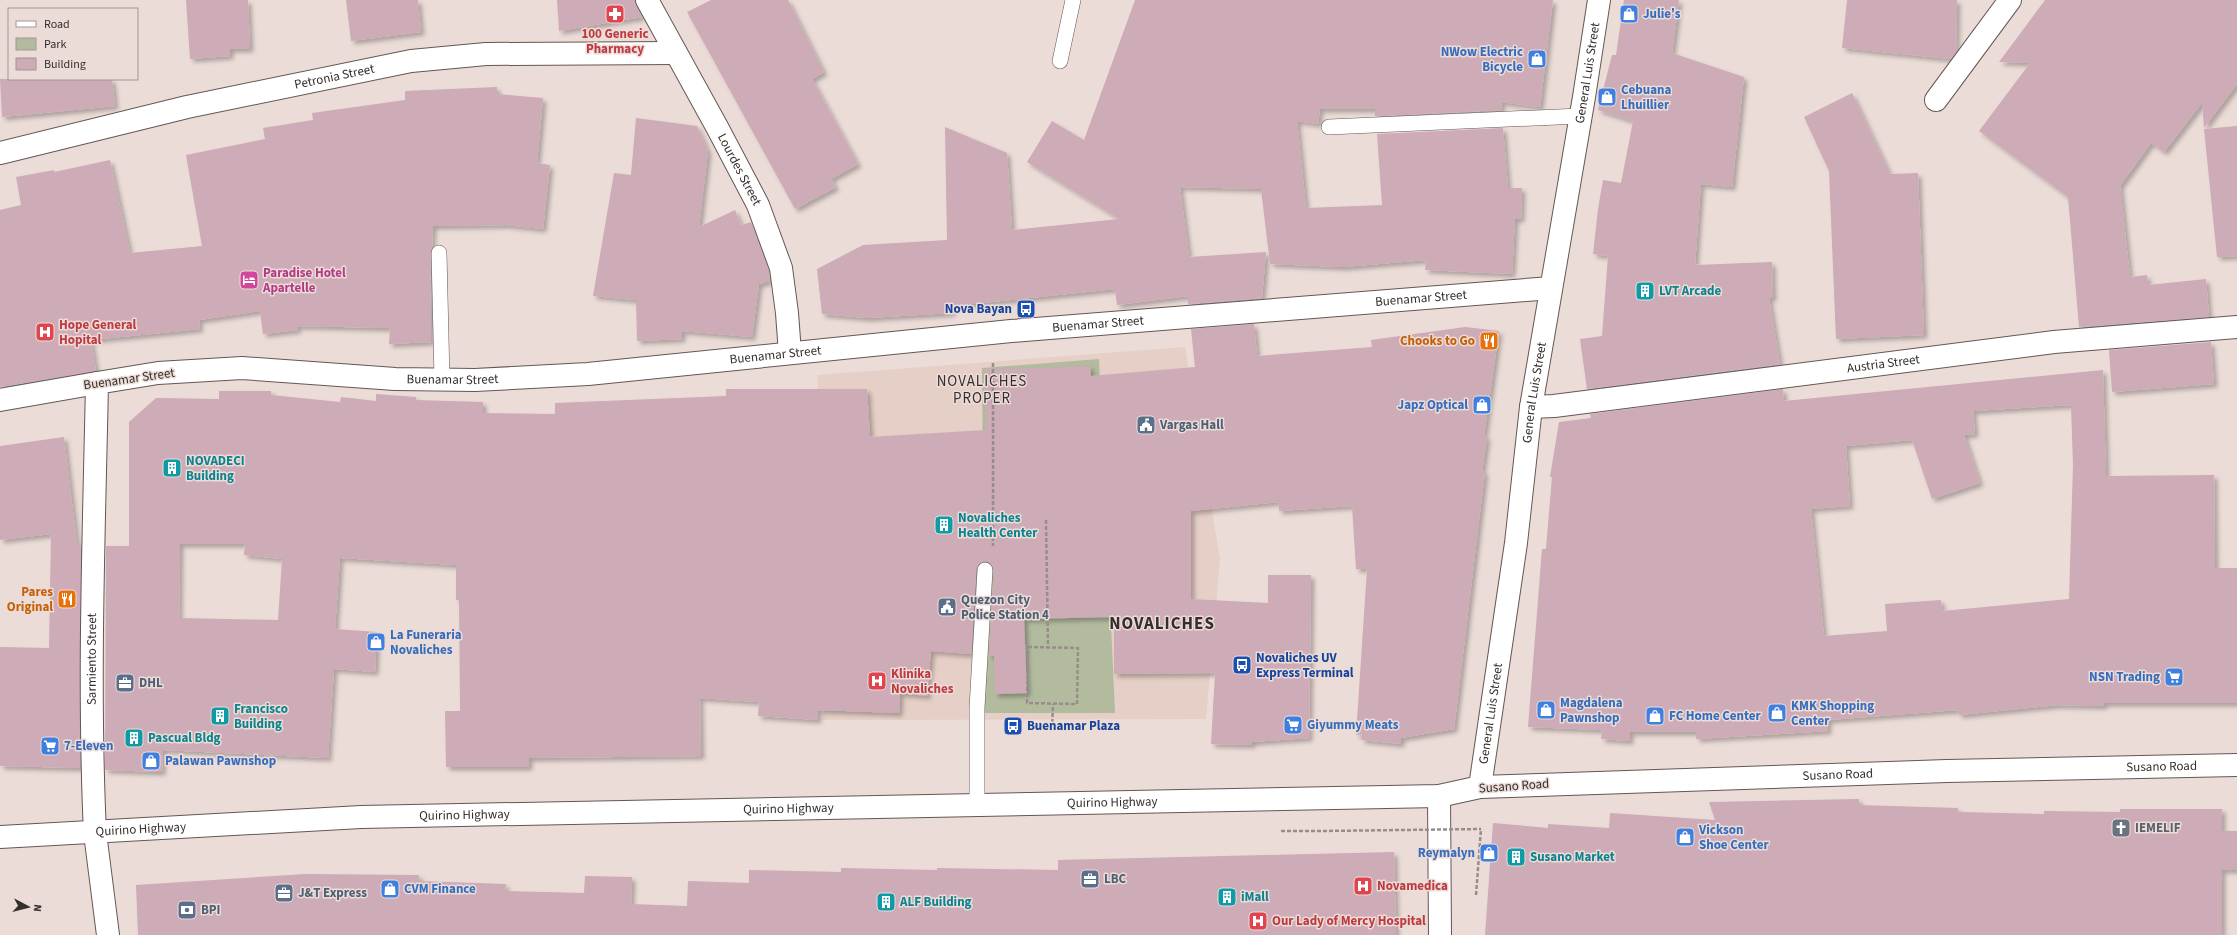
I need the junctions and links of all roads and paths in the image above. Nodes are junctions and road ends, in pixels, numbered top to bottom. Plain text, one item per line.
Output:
1 (647, 0) edge
2 (1073, 0) edge
3 (1599, 0) edge
4 (2010, 0) edge
5 (674, 53) junction
6 (1060, 61) dead end
7 (1936, 100) dead end
8 (1580, 116) junction
9 (1329, 127) dead end
10 (0, 153) edge
11 (439, 252) dead end
12 (1551, 288) junction
13 (2237, 326) edge
14 (790, 353) junction
15 (442, 380) junction
16 (96, 383) junction
17 (0, 400) edge
18 (1531, 407) junction
19 (1046, 520) dead end
20 (985, 570) dead end
21 (1048, 647) junction
22 (1053, 704) junction
23 (1052, 729) dead end
24 (2237, 765) edge
25 (1480, 787) junction
26 (1439, 796) junction
27 (977, 805) junction
28 (1276, 831) dead end
29 (95, 833) junction
30 (0, 837) edge
31 (1476, 895) dead end
32 (108, 935) edge
33 (1440, 935) edge

1 - 5 main road, Lourdes Street
2 - 6 lane
3 - 8 main road, General Luis Street
4 - 7 main road
5 - 10 main road, Petronia Street
5 - 14 main road, Lourdes Street
8 - 9 lane
8 - 12 main road, General Luis Street
11 - 15 lane
12 - 14 main road, Buenamar Street
12 - 18 main road, General Luis Street
13 - 18 main road, Austria Street
14 - 15 main road, Buenamar Street
15 - 16 main road, Buenamar Street
16 - 17 main road, Buenamar Street
16 - 29 main road, Sarmiento Street
18 - 25 main road, General Luis Street
19 - 21 path
20 - 27 lane
21 - 22 path
21 - 22 path
22 - 23 path
24 - 25 main road, Susano Road
25 - 26 main road, Susano Road
26 - 27 main road, Quirino Highway
26 - 33 main road
27 - 29 main road, Quirino Highway
28 - 31 path, bridge
29 - 30 main road, Quirino Highway
29 - 32 main road, Sarmiento Street

